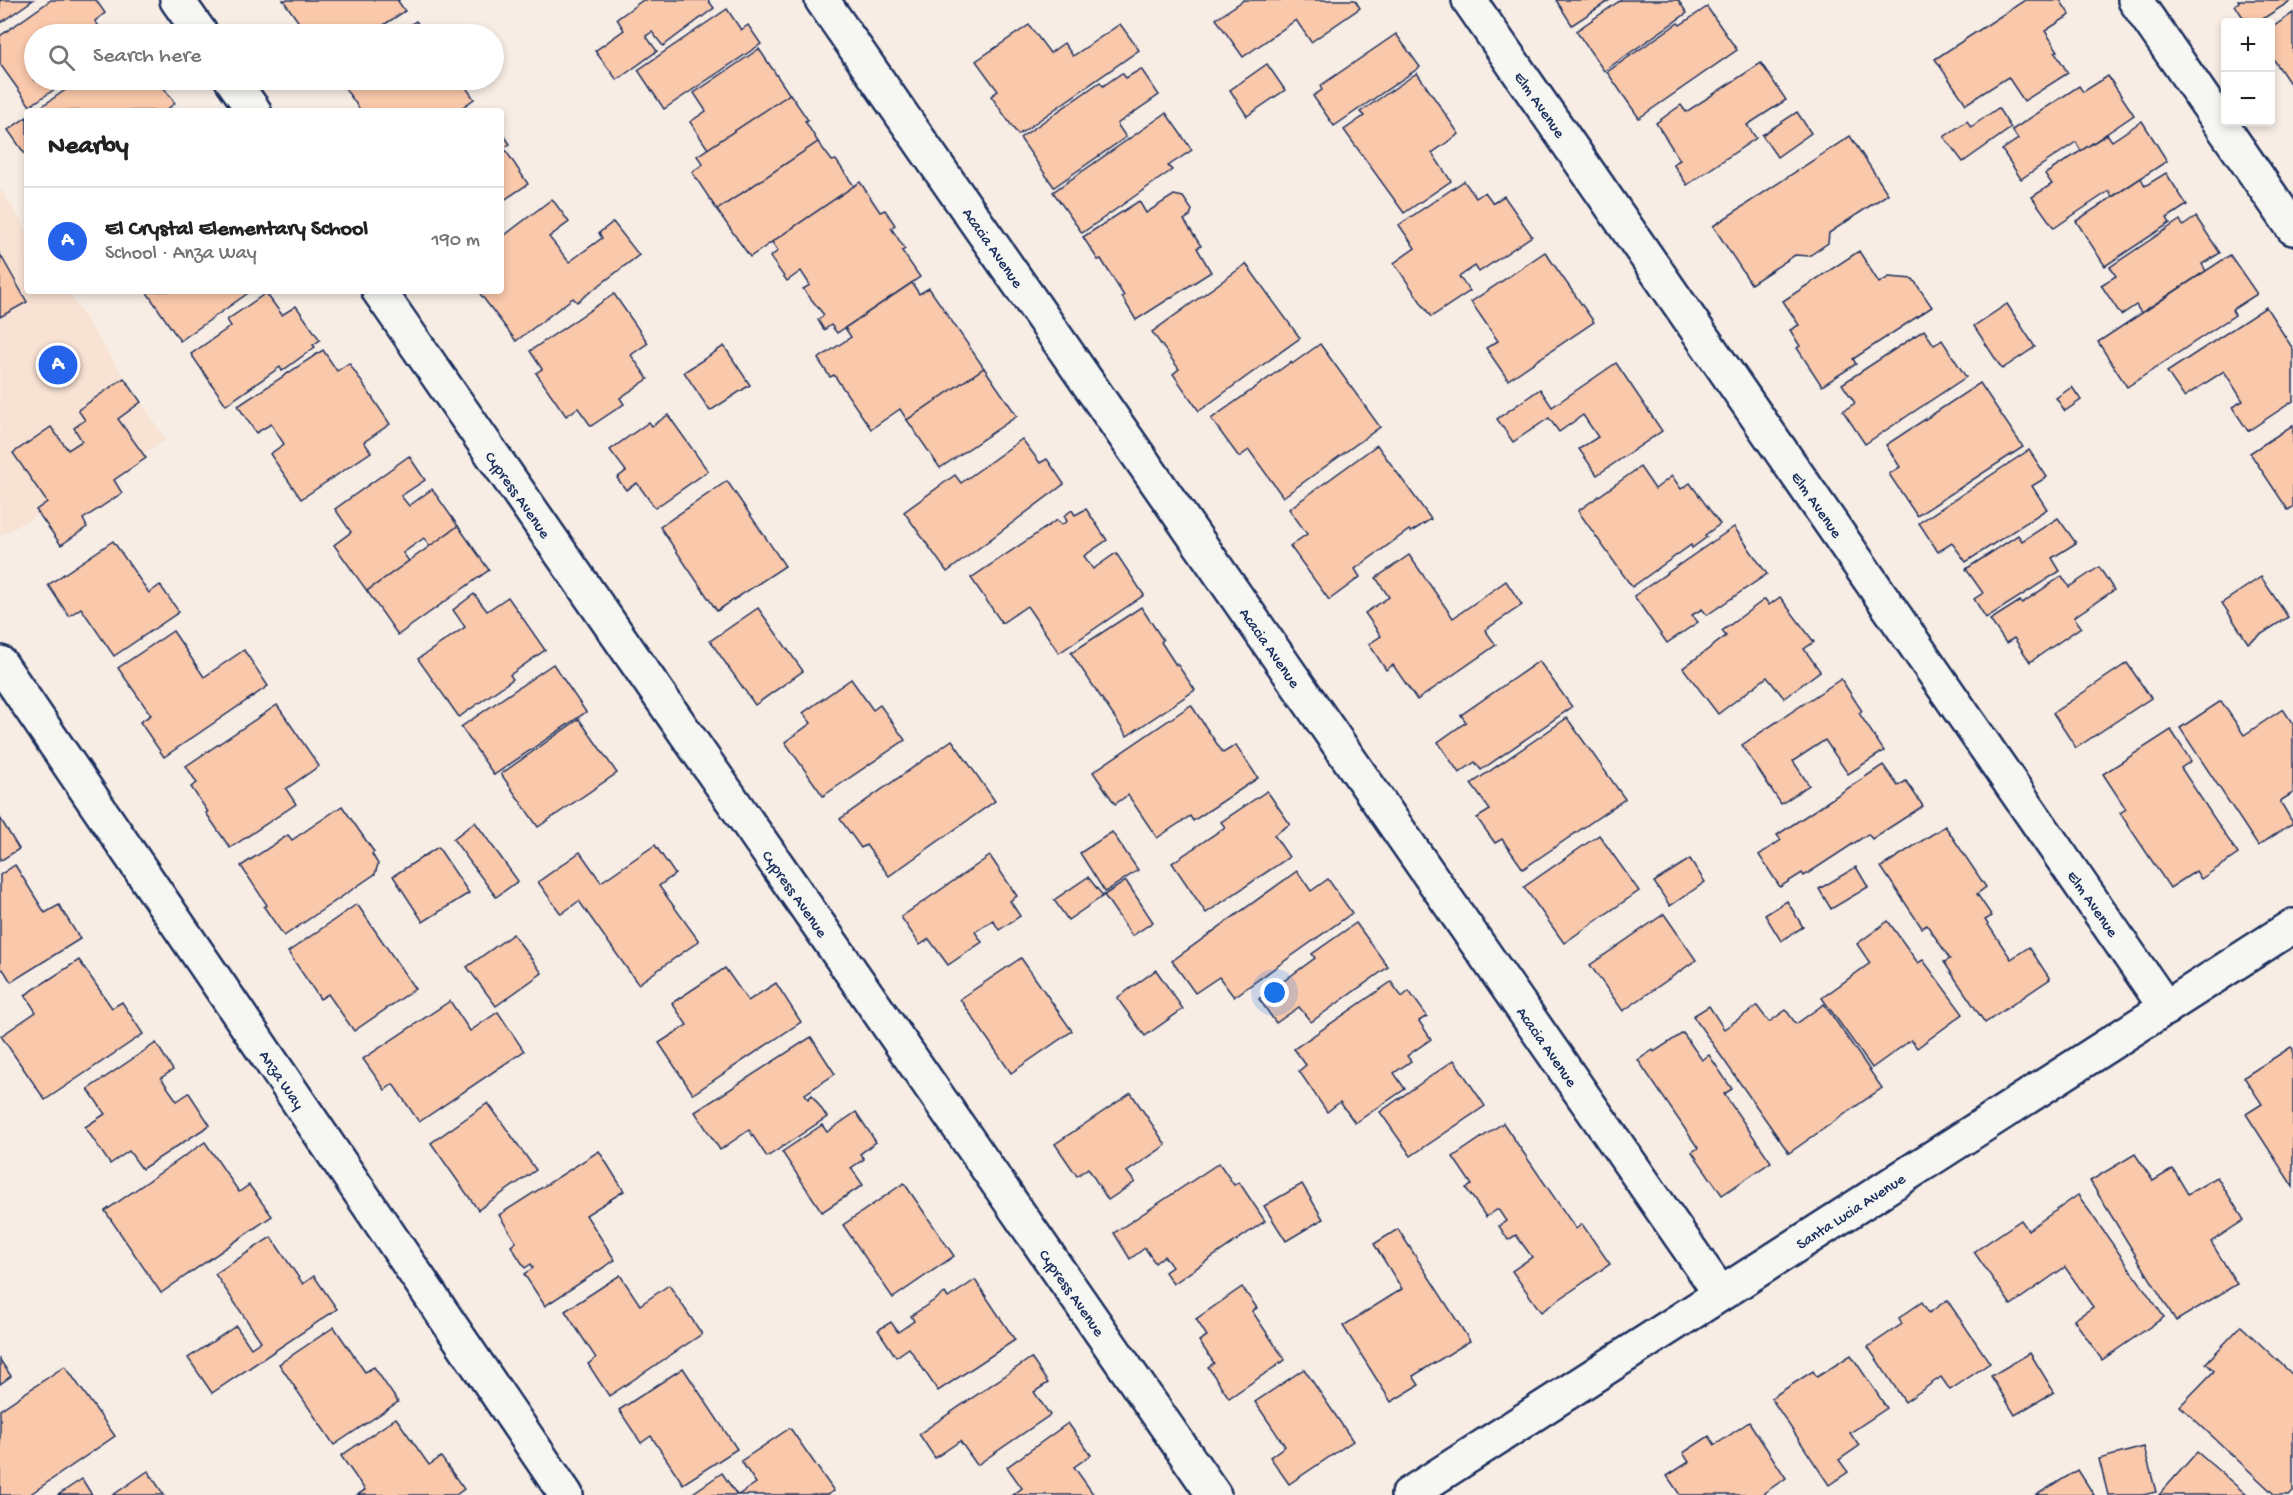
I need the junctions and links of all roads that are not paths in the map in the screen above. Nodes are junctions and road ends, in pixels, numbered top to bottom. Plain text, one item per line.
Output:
1 (177, 0) edge
2 (822, 0) edge
3 (1469, 0) edge
4 (2135, 0) edge
5 (194, 24) edge
6 (239, 90) edge
7 (252, 108) edge
8 (2293, 228) edge
9 (381, 294) edge
10 (0, 663) edge
11 (2293, 926) edge
12 (2166, 1008) junction
13 (1720, 1293) junction
14 (566, 1495) edge
15 (1214, 1495) edge
16 (1408, 1495) edge

1 - 5 street
2 - 13 street, Acacia Avenue
3 - 12 street, Elm Avenue
4 - 8 street
6 - 7 street
9 - 15 street, Cypress Avenue
10 - 14 street, Anza Way
11 - 12 street, Santa Lucia Avenue
12 - 13 street, Santa Lucia Avenue
13 - 16 street, Santa Lucia Avenue

